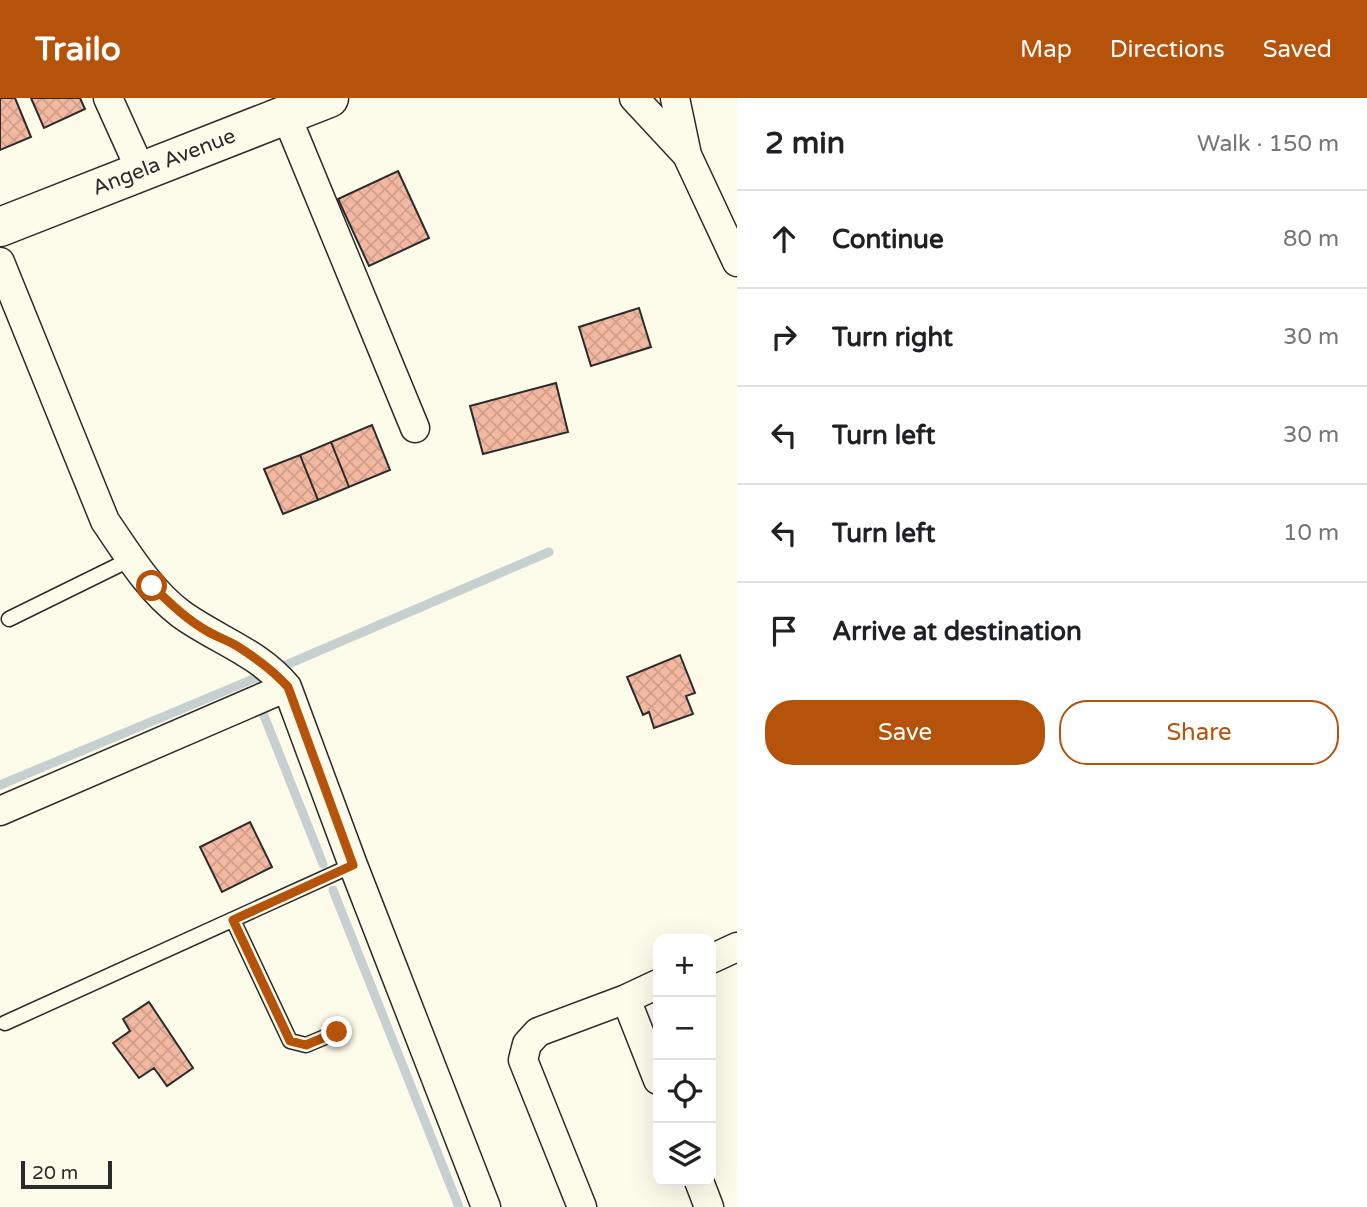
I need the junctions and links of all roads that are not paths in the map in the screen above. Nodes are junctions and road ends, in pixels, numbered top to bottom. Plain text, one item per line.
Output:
1 (108, 98) edge
2 (329, 98) edge
3 (634, 98) edge
4 (675, 98) edge
5 (286, 115) junction
6 (687, 155) junction
7 (141, 171) junction
8 (0, 227) edge
9 (0, 262) edge
10 (737, 262) edge
11 (415, 428) dead end
12 (131, 559) junction
13 (9, 619) dead end
14 (288, 687) junction
15 (0, 811) edge
16 (353, 865) junction
17 (233, 920) junction
18 (653, 986) edge
19 (626, 999) junction
20 (5, 1023) dead end
21 (337, 1032) dead end
22 (653, 1067) edge
23 (701, 1186) edge
24 (486, 1207) edge
25 (582, 1207) edge
26 (709, 1207) edge

1 - 7 street
2 - 5 main road, Angela Avenue
3 - 6 street
4 - 6 street
5 - 7 main road, Angela Avenue
5 - 11 street
6 - 10 street
7 - 8 main road, Angela Avenue
9 - 12 street
12 - 13 lane
12 - 14 street
14 - 15 street
14 - 16 street
16 - 17 lane
16 - 24 street
17 - 20 lane
17 - 21 lane
18 - 19 street
19 - 22 street
19 - 25 street
23 - 26 street

